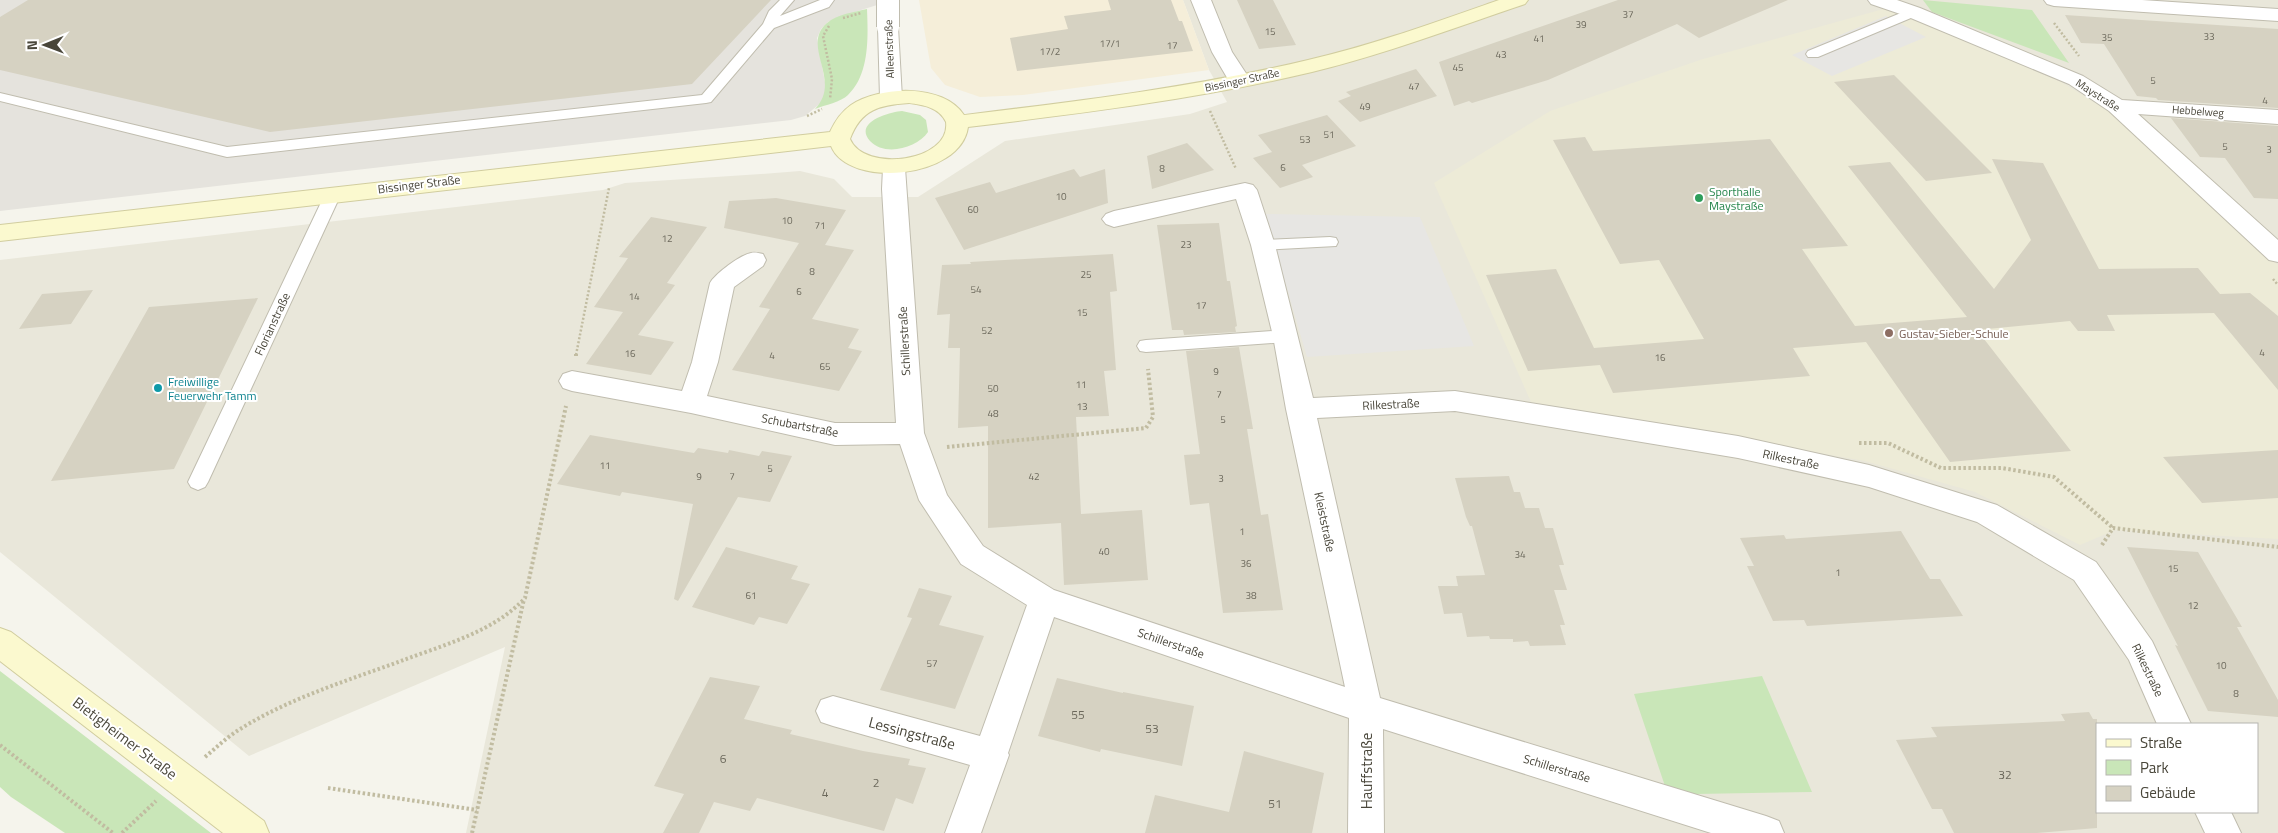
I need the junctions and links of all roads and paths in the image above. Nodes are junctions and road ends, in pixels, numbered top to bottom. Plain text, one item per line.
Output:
1 (788, 0) edge
2 (827, 0) edge
3 (888, 0) edge
4 (1201, 0) edge
5 (1518, 0) edge
6 (1878, 0) edge
7 (2054, 0) edge
8 (866, 11) dead end
9 (1913, 12) junction
10 (2278, 15) edge
11 (842, 19) dead end
12 (835, 22) dead end
13 (769, 25) junction
14 (1812, 54) dead end
15 (1240, 81) junction
16 (1197, 89) junction
17 (0, 97) edge
18 (891, 98) junction
19 (2117, 106) junction
20 (822, 109) dead end
21 (2278, 117) edge
22 (957, 122) junction
23 (839, 138) junction
24 (614, 163) junction
25 (894, 168) junction
26 (1245, 190) junction
27 (333, 194) junction
28 (1114, 219) dead end
29 (0, 233) edge
30 (1330, 242) dead end
31 (1263, 246) junction
32 (2278, 254) edge
33 (754, 260) dead end
34 (2272, 278) dead end
35 (2278, 285) edge
36 (1286, 336) junction
37 (1146, 346) joint
38 (572, 381) junction
39 (691, 403) junction
40 (1300, 409) junction
41 (913, 442) junction
42 (198, 482) dead end
43 (2278, 547) edge
44 (2085, 571) junction
45 (524, 598) junction
46 (1044, 600) junction
47 (0, 642) edge
48 (1366, 709) junction
49 (833, 711) dead end
50 (2174, 723) edge
51 (0, 745) edge
52 (992, 755) junction
53 (179, 779) junction
54 (328, 788) dead end
55 (477, 810) junction
56 (2213, 813) edge
57 (112, 833) edge
58 (122, 833) edge
59 (251, 833) edge
60 (472, 833) edge
61 (963, 833) edge
62 (1366, 833) edge
63 (1766, 833) edge
64 (2223, 833) edge

1 - 13 lane
2 - 13 lane
3 - 18 street, Alleenstraße, bridge
4 - 15 street
5 - 15 main road, Bissinger Straße
6 - 9 street, Maystraße
7 - 10 street
8 - 11 path
9 - 14 lane
9 - 19 street, Maystraße
12 - 20 path
13 - 17 lane
15 - 16 main road, Bissinger Straße
16 - 22 main road, Bissinger Straße
16 - 26 path
18 - 22 main road
18 - 23 main road
19 - 21 street, Hebbelweg
19 - 32 street, Maystraße
22 - 25 main road
23 - 24 main road, Bissinger Straße
23 - 25 main road
24 - 27 main road, Bissinger Straße
24 - 38 path
25 - 41 street, Schillerstraße
26 - 28 street
26 - 31 street, Kleiststraße
27 - 29 main road, Bissinger Straße
27 - 42 lane, Florianstraße
30 - 31 lane
31 - 36 street, Kleiststraße
33 - 39 street
34 - 35 path
36 - 37 lane
36 - 40 street, Kleiststraße
37 - 41 path
38 - 39 street, Schubartstraße
38 - 45 path
39 - 41 street, Schubartstraße
40 - 44 street, Rilkestraße
40 - 48 street, Kleiststraße
41 - 46 street, Schillerstraße
43 - 44 path
44 - 50 street, Rilkestraße
45 - 53 path
45 - 55 path
46 - 48 street, Schillerstraße
46 - 52 street
47 - 53 main road, Bietigheimer Straße
48 - 62 street, Hauffstraße
48 - 63 street, Schillerstraße
49 - 52 street, Lessingstraße
51 - 57 path
52 - 61 street
53 - 58 path
53 - 59 main road, Bietigheimer Straße
54 - 55 path
55 - 60 path
56 - 64 street

